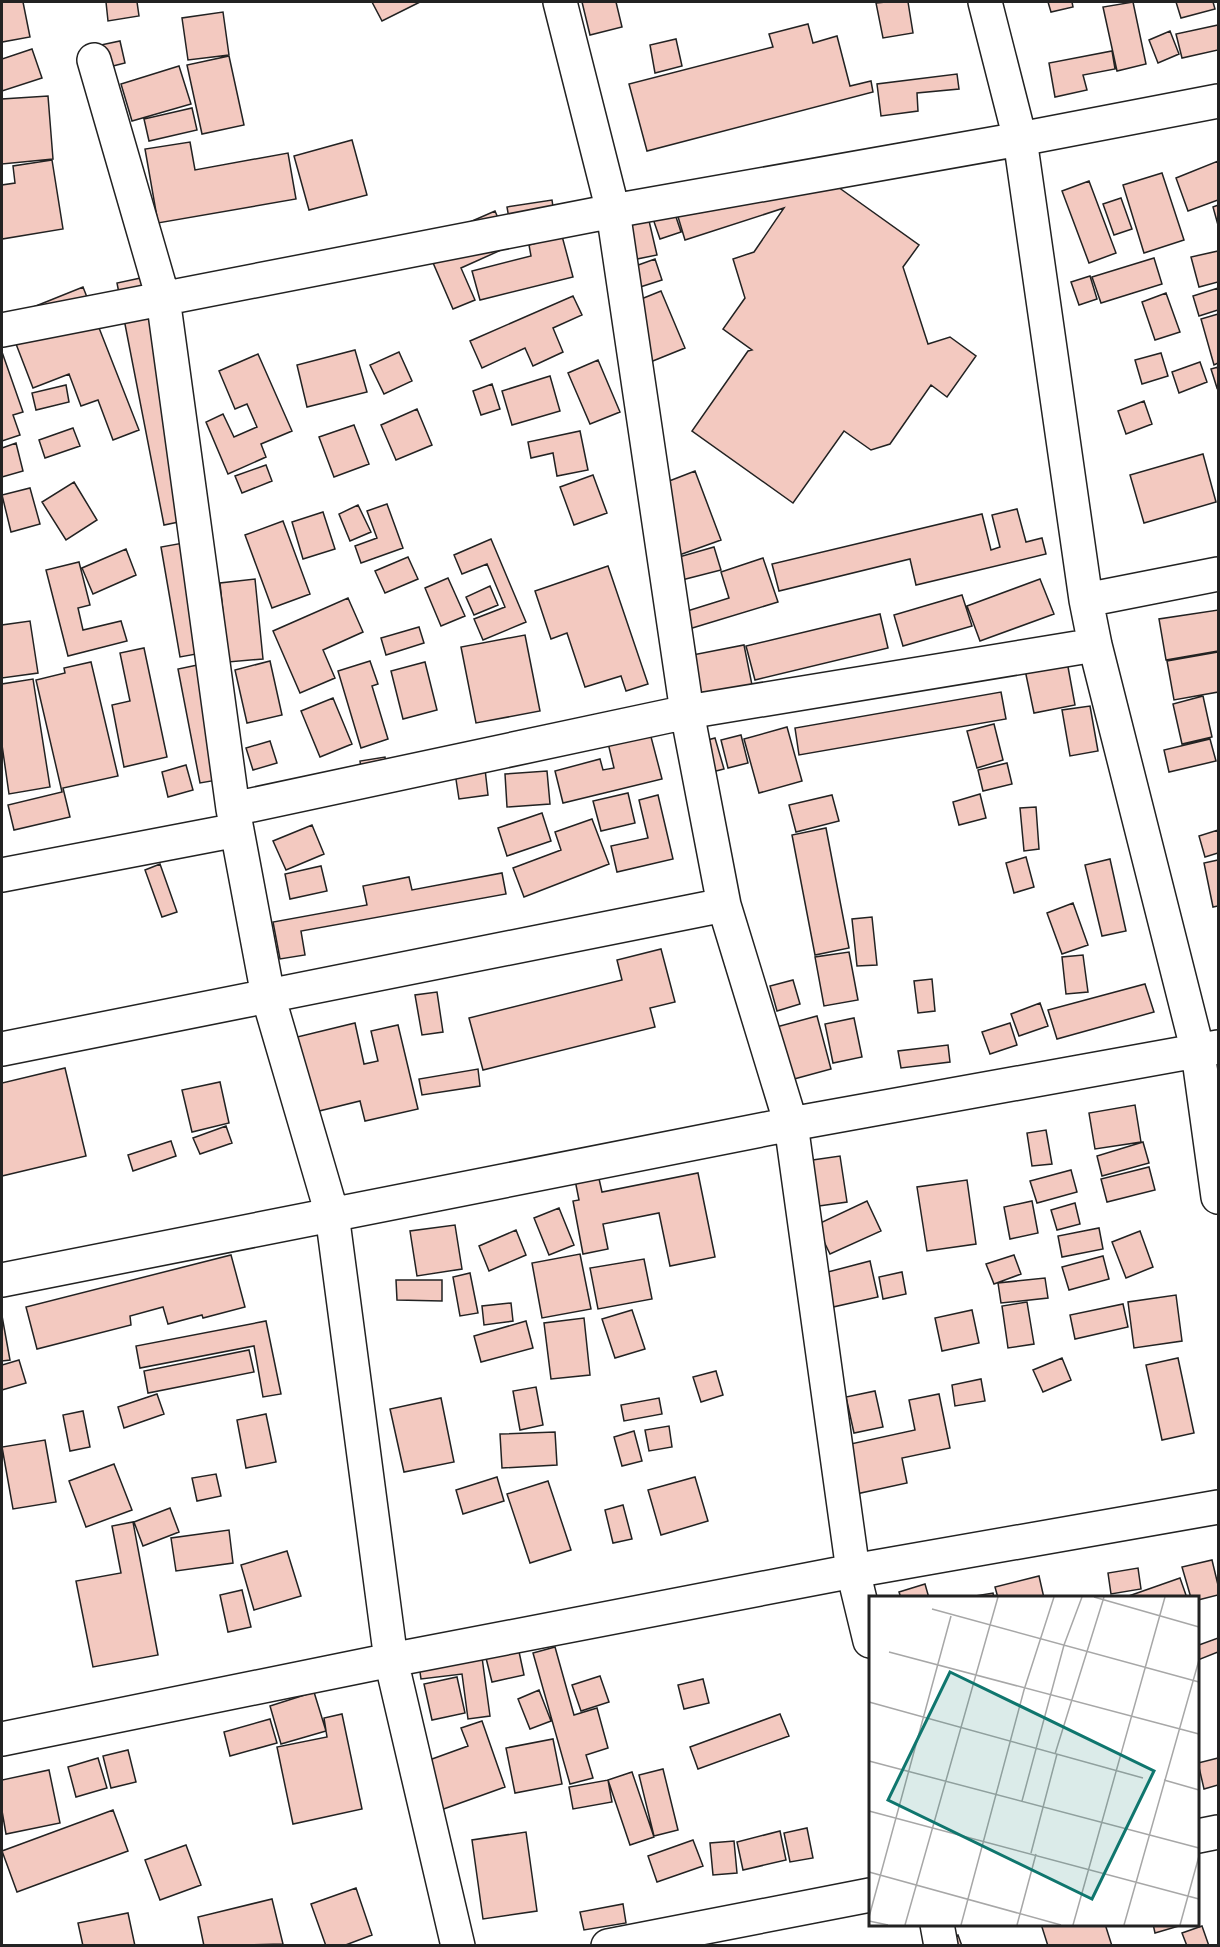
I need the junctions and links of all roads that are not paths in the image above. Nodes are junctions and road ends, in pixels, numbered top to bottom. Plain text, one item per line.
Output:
1 (560, 2) edge
2 (985, 2) edge
3 (94, 60) dead end
4 (1218, 101) edge
5 (1020, 139) junction
6 (613, 211) junction
7 (163, 298) junction
8 (2, 330) edge
9 (1218, 574) edge
10 (1086, 600) junction
11 (1095, 645) junction
12 (687, 712) junction
13 (235, 820) junction
14 (2, 875) edge
15 (724, 905) junction
16 (268, 996) junction
17 (2, 1049) edge
18 (1208, 1049) edge
19 (791, 1124) junction
20 (1218, 1197) edge
21 (332, 1214) junction
22 (2, 1280) edge
23 (1218, 1507) edge
24 (853, 1571) junction
25 (869, 1637) edge
26 (391, 1660) junction
27 (2, 1739) edge
28 (1218, 1832) edge
29 (1199, 1836) edge
30 (869, 1895) edge
31 (937, 1926) edge
32 (458, 1946) edge
33 (608, 1946) edge
34 (941, 1946) edge

1 - 6 street
2 - 5 street
3 - 7 street
4 - 5 street
5 - 6 street
5 - 10 street
6 - 7 street
6 - 12 street
7 - 8 street
7 - 13 street
9 - 10 street
10 - 11 street
11 - 12 street
11 - 18 street
12 - 13 street
12 - 15 street
13 - 14 street
13 - 16 street
15 - 16 street
15 - 19 street
16 - 17 street
16 - 21 street
18 - 19 street
18 - 20 street
19 - 21 street
19 - 24 street
21 - 22 street
21 - 26 street
23 - 24 street
24 - 25 street
24 - 26 street
26 - 27 street
26 - 32 street
28 - 29 street
30 - 33 street
31 - 34 street

